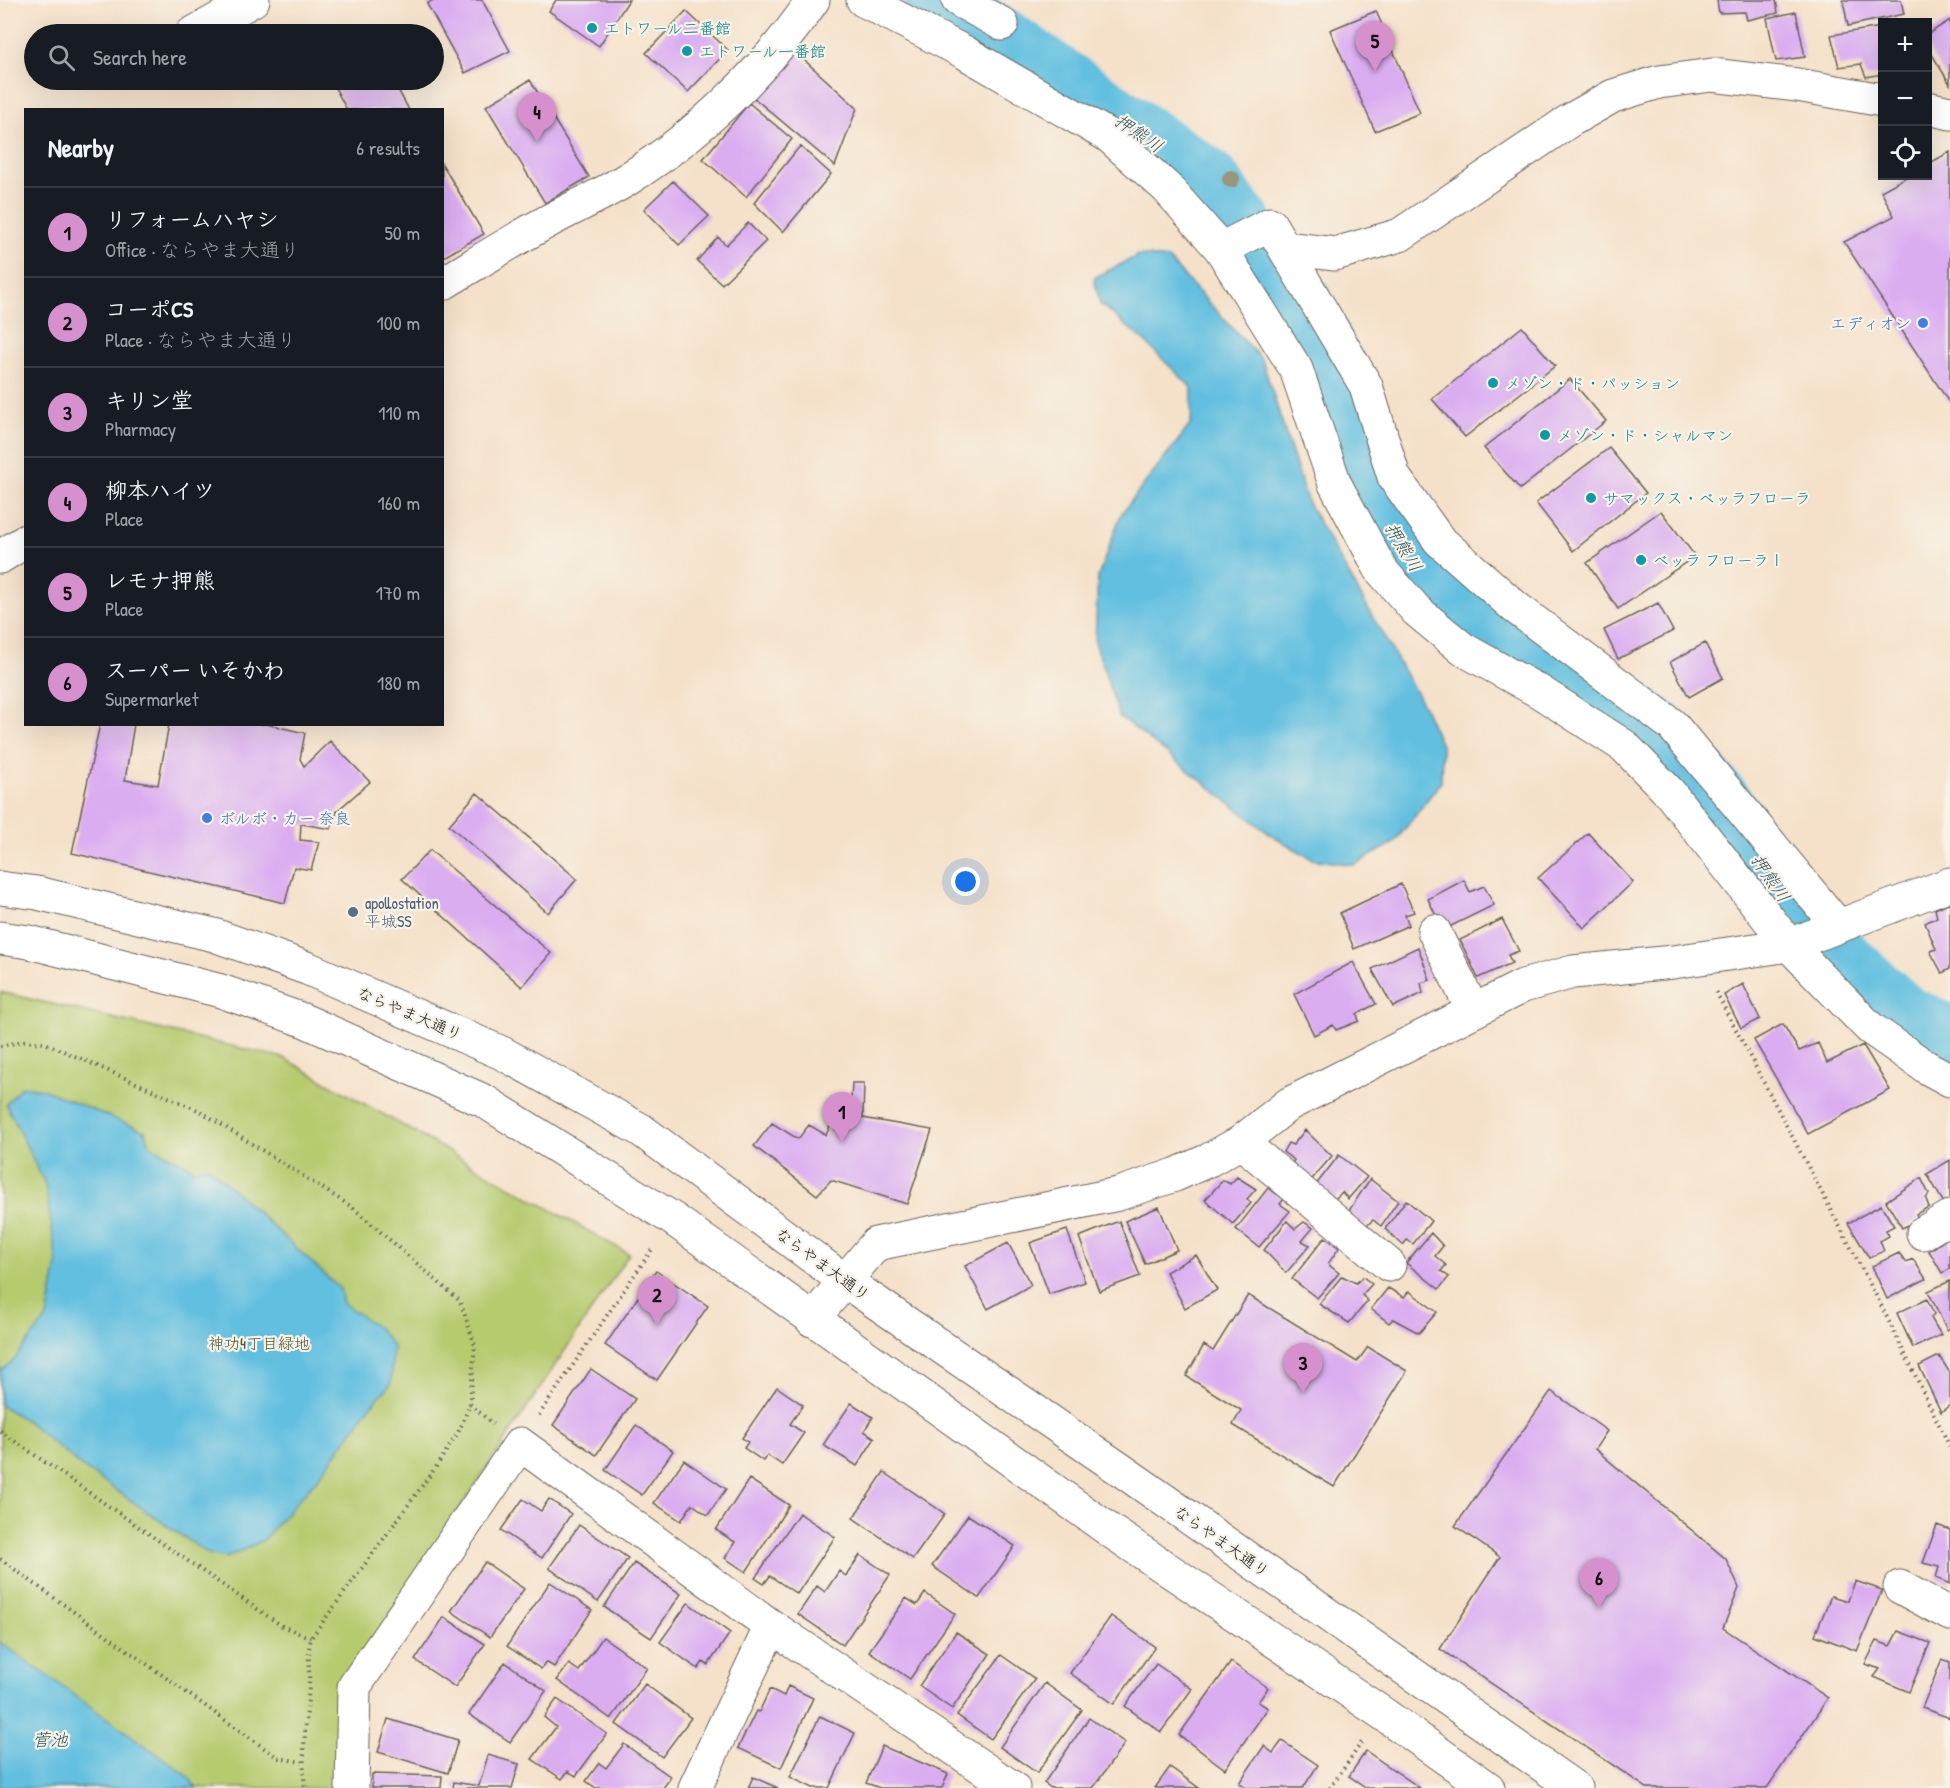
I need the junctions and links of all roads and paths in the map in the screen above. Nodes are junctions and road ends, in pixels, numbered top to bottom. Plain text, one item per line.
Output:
1 (253, 0) edge
2 (813, 0) edge
3 (863, 0) edge
4 (958, 0) edge
5 (210, 24) edge
6 (1002, 24) dead end
7 (1878, 99) edge
8 (1932, 109) edge
9 (1950, 113) edge
10 (1286, 248) junction
11 (1221, 249) junction
12 (444, 283) edge
13 (24, 542) edge
14 (0, 557) edge
15 (1950, 884) edge
16 (0, 888) edge
17 (1838, 926) junction
18 (1434, 931) dead end
19 (0, 938) edge
20 (1789, 945) junction
21 (1696, 959) junction
22 (1473, 1011) junction
23 (0, 1046) edge
24 (1950, 1080) edge
25 (1241, 1142) junction
26 (1950, 1217) edge
27 (1923, 1233) dead end
28 (655, 1245) dead end
29 (1389, 1265) dead end
30 (845, 1281) junction
31 (812, 1320) junction
32 (470, 1404) junction
33 (0, 1431) edge
34 (510, 1437) junction
35 (1950, 1447) edge
36 (0, 1559) edge
37 (1900, 1587) dead end
38 (1950, 1614) edge
39 (771, 1626) junction
40 (311, 1638) junction
41 (1364, 1739) dead end
42 (302, 1762) junction
43 (1002, 1785) edge
44 (304, 1788) edge
45 (352, 1788) edge
46 (695, 1788) edge
47 (1330, 1788) edge
48 (1488, 1788) edge
49 (1575, 1788) edge

1 - 5 street
2 - 12 street
3 - 11 street
4 - 6 street
7 - 10 street
8 - 9 street
10 - 11 street
10 - 17 street
11 - 20 street
13 - 14 street
15 - 17 street
16 - 30 street, ならやま大通り
17 - 20 street
18 - 22 street
19 - 31 street
20 - 21 street
20 - 24 street
21 - 22 street
21 - 35 path
22 - 25 street
23 - 32 path
25 - 29 street
25 - 30 street
26 - 27 street
28 - 34 path
30 - 31 street
30 - 49 street, ならやま大通り
31 - 48 street
32 - 34 path
32 - 40 path
33 - 40 path
34 - 39 street
34 - 45 street
36 - 42 path
37 - 38 street
39 - 43 street
39 - 46 street
40 - 42 path
41 - 47 path
42 - 44 path

